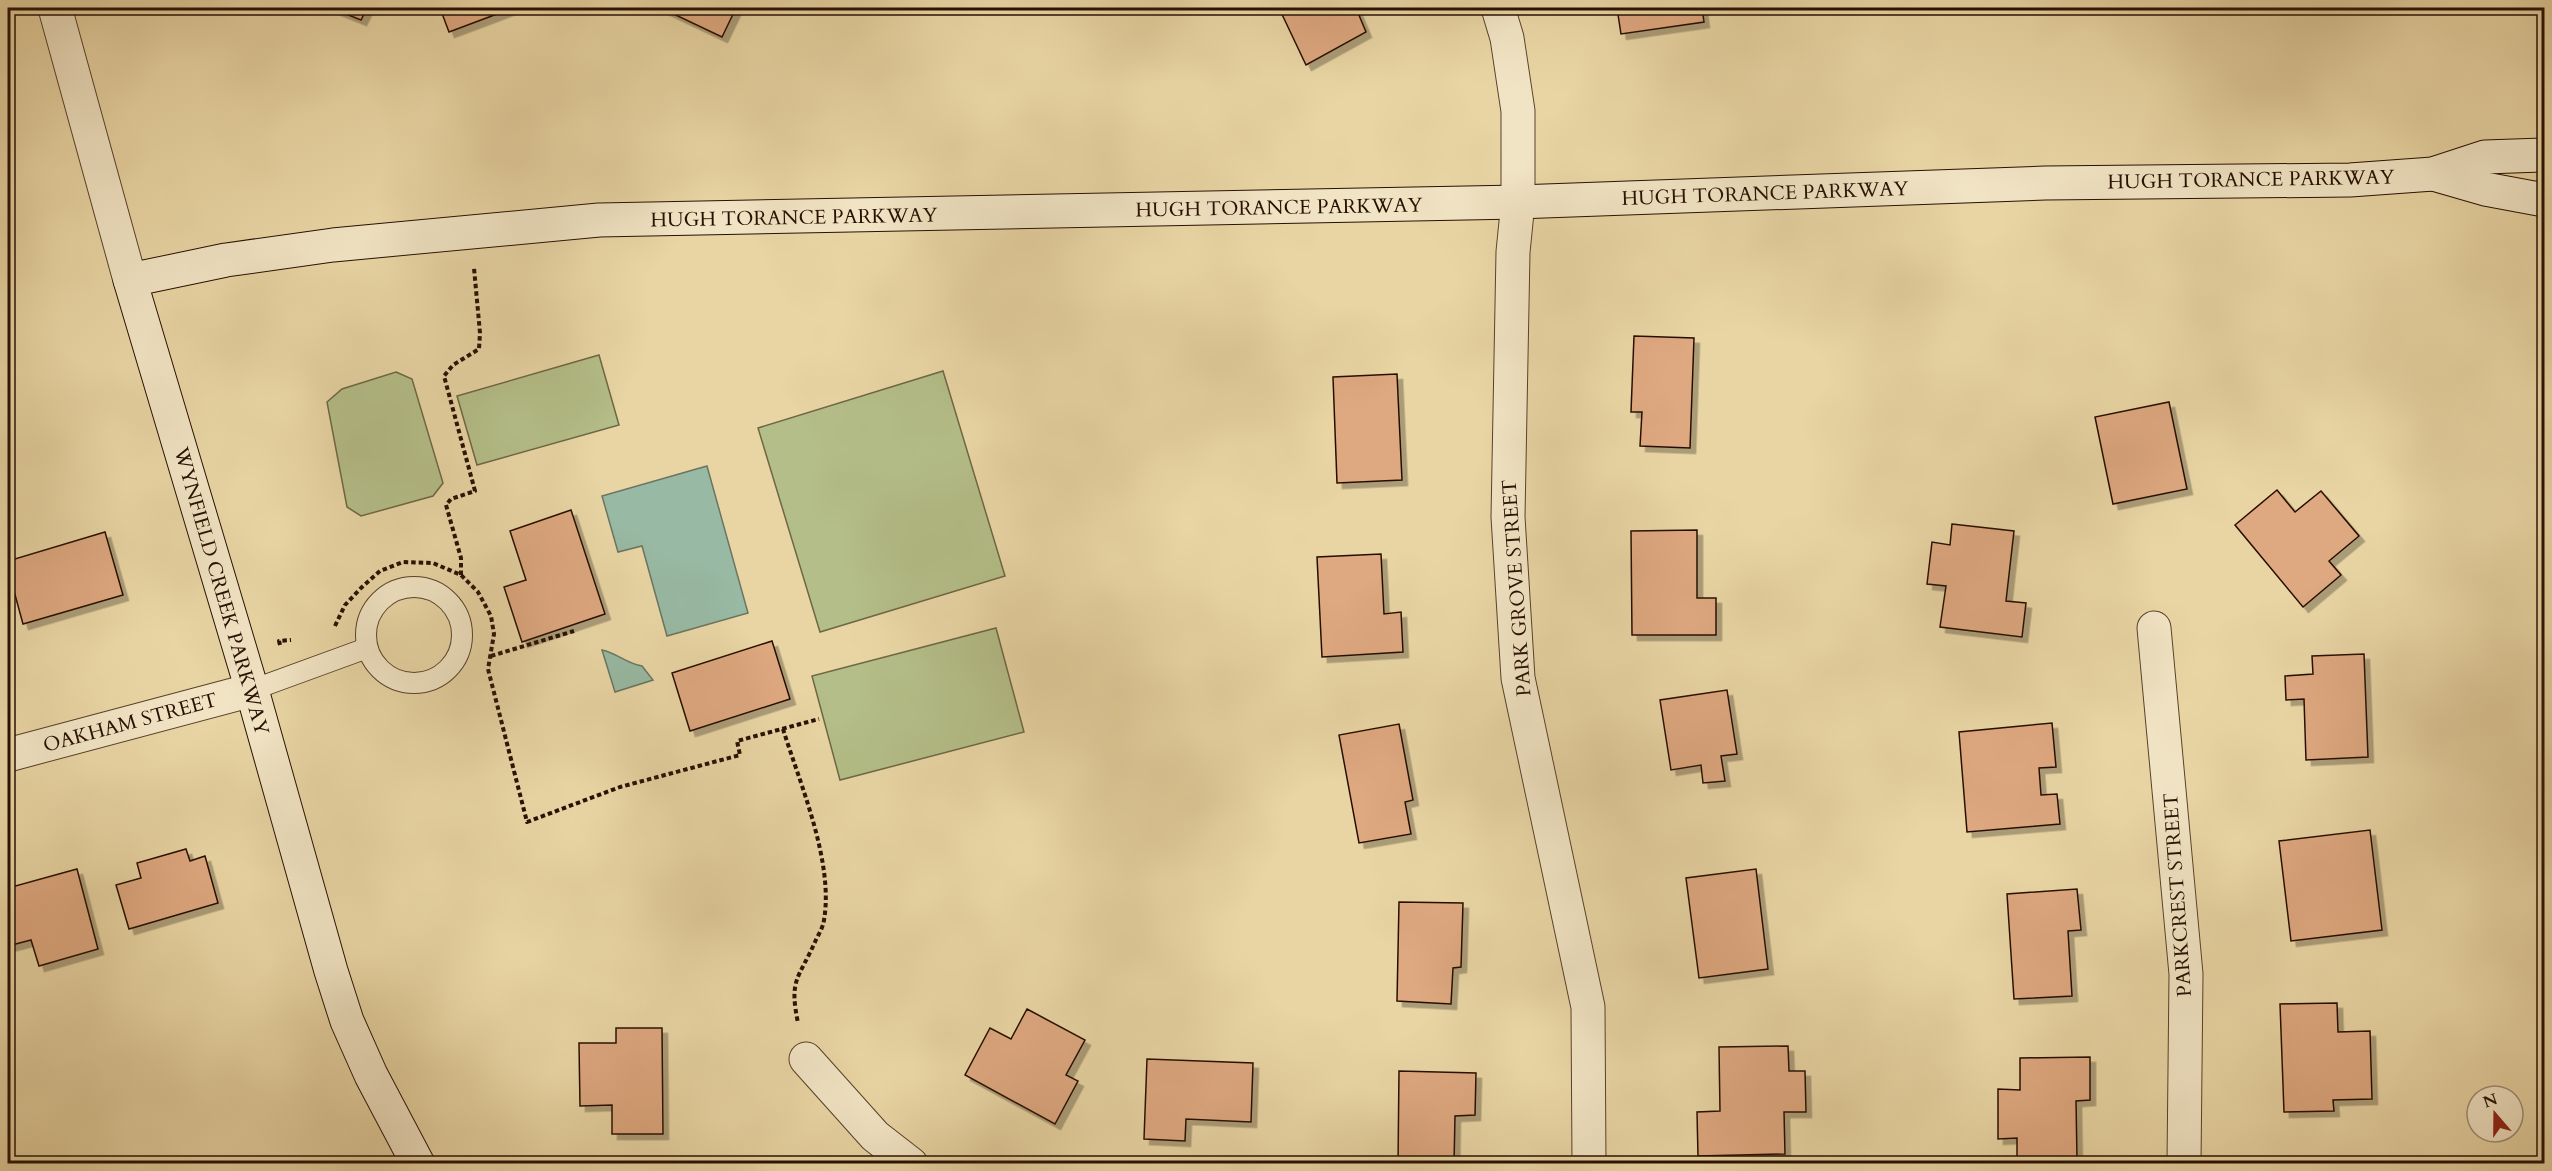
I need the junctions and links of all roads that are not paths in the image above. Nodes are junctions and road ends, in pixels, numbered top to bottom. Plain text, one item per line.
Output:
1 (55, 8) edge
2 (1498, 8) edge
3 (2544, 155) edge
4 (2433, 174) junction
5 (2544, 200) edge
6 (1518, 202) junction
7 (130, 280) junction
8 (2154, 628) dead end
9 (367, 648) junction
10 (252, 690) junction
11 (8, 755) edge
12 (806, 1059) road end
13 (418, 1164) edge
14 (911, 1164) edge
15 (1589, 1164) edge
16 (2184, 1164) edge

1 - 7 street, WYNFIELD CREEK PARKWAY
2 - 6 street, PARK GROVE STREET
3 - 4 street, HUGH TORANCE PARKWAY
4 - 5 street, HUGH TORANCE PARKWAY
4 - 6 street, HUGH TORANCE PARKWAY
6 - 7 street, HUGH TORANCE PARKWAY
6 - 15 street, PARK GROVE STREET
7 - 10 street, WYNFIELD CREEK PARKWAY
8 - 16 street, PARKCREST STREET
9 - 9 lane
9 - 10 lane
10 - 11 street, OAKHAM STREET
10 - 13 street, WYNFIELD CREEK PARKWAY
12 - 14 street

